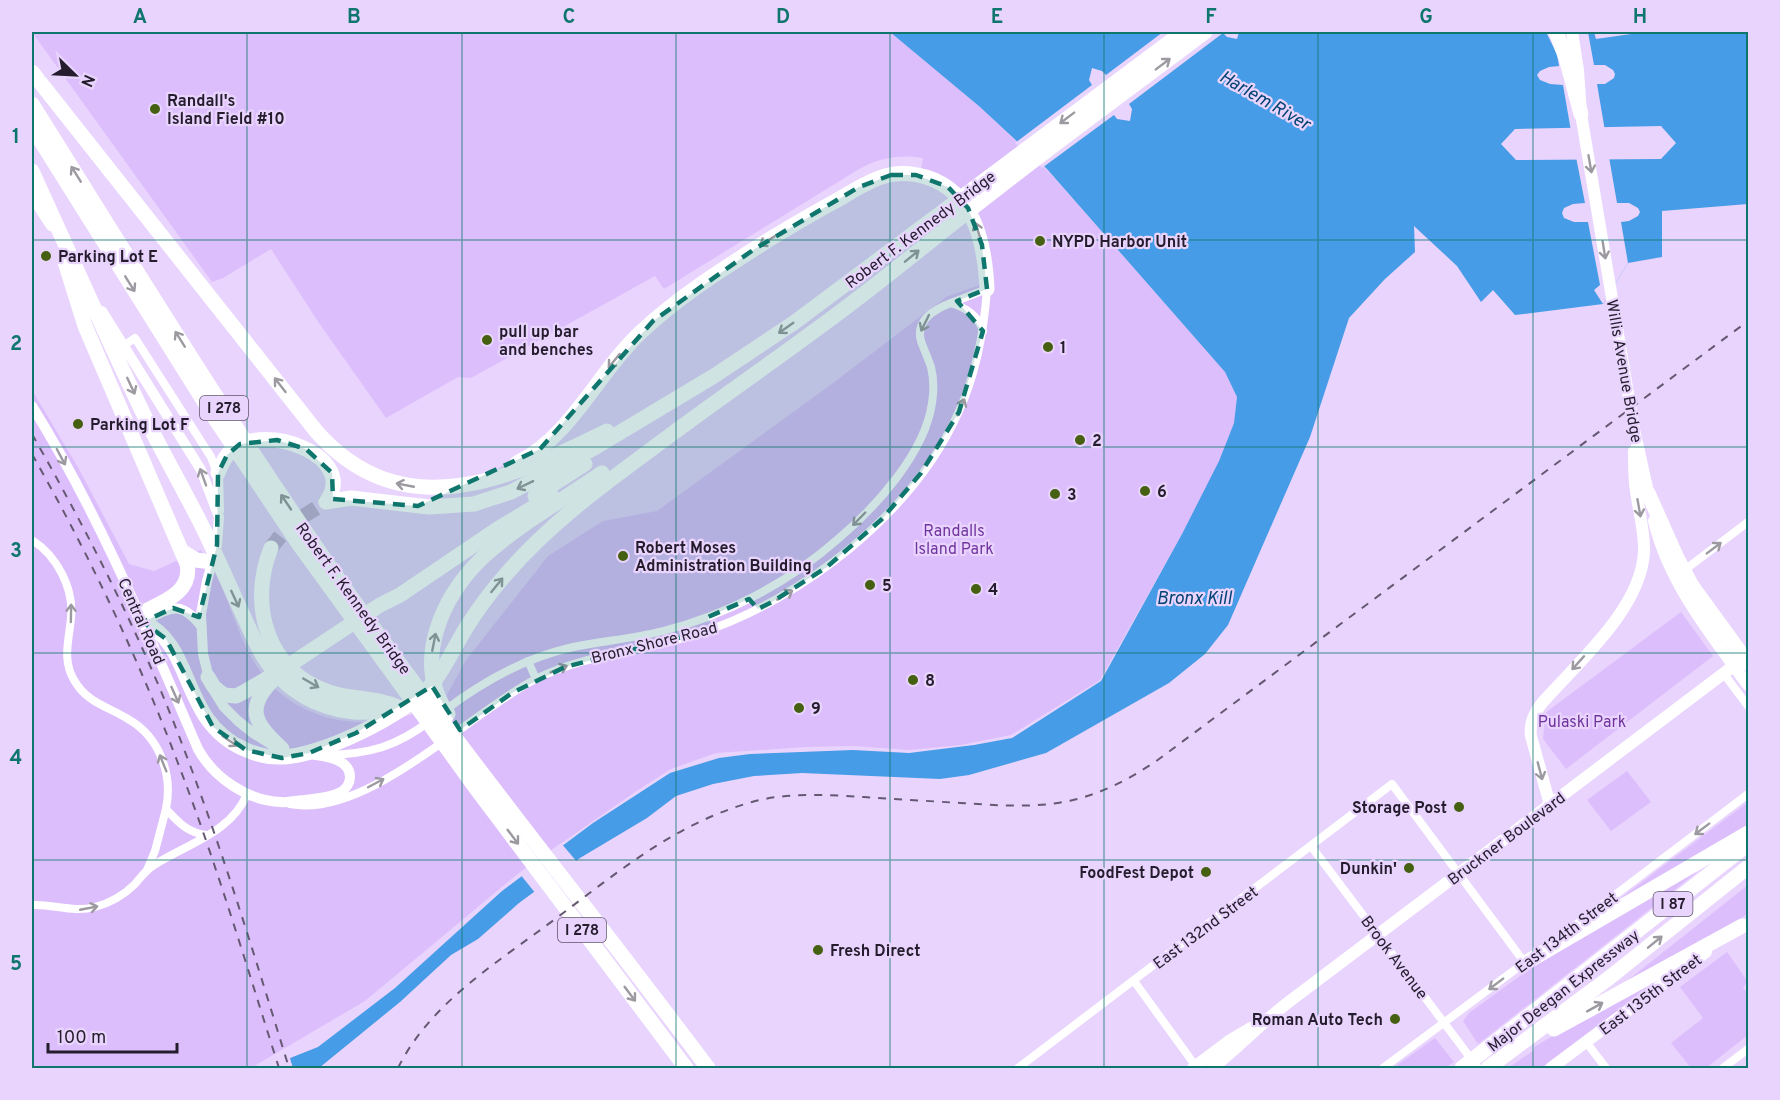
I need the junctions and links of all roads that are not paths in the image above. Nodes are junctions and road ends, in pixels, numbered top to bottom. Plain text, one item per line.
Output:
1 (1183, 32) edge
2 (1205, 32) edge
3 (1556, 32) edge
4 (1572, 32) edge
5 (32, 72) edge
6 (32, 104) edge
7 (1581, 114) junction
8 (32, 127) edge
9 (32, 171) edge
10 (38, 198) edge
11 (987, 289) junction
12 (951, 303) junction
13 (983, 331) junction
14 (123, 346) junction
15 (32, 406) edge
16 (649, 415) junction
17 (689, 421) junction
18 (1634, 429) junction
19 (917, 445) junction
20 (936, 452) junction
21 (619, 462) junction
22 (218, 473) junction
23 (898, 475) junction
24 (464, 486) junction
25 (908, 490) junction
26 (1648, 493) junction
27 (219, 518) junction
28 (1749, 522) edge
29 (32, 540) edge
30 (466, 546) junction
31 (271, 548) tunnel mouth
32 (183, 552) junction
33 (212, 562) junction
34 (749, 599) junction
35 (758, 609) junction
36 (708, 617) junction
37 (141, 618) junction
38 (201, 626) junction
39 (713, 629) junction
40 (632, 638) junction
41 (639, 649) junction
42 (1746, 660) edge
43 (528, 661) junction
44 (285, 668) junction
45 (1724, 674) junction
46 (208, 677) junction
47 (536, 679) junction
48 (1747, 683) edge
49 (1749, 706) edge
50 (384, 715) junction
51 (282, 749) junction
52 (316, 755) junction
53 (478, 791) junction
54 (247, 794) junction
55 (1749, 794) edge
56 (281, 802) junction
57 (1550, 805) junction
58 (166, 809) junction
59 (1749, 833) edge
60 (207, 835) junction
61 (1749, 844) edge
62 (1311, 846) junction
63 (1749, 867) edge
64 (147, 870) junction
65 (1459, 873) junction
66 (32, 904) edge
67 (591, 912) junction
68 (1745, 923) edge
69 (1377, 934) junction
70 (1525, 963) junction
71 (1134, 981) junction
72 (1263, 1021) junction
73 (1444, 1023) junction
74 (1586, 1042) junction
75 (1749, 1049) edge
76 (1507, 1055) junction
77 (686, 1068) edge
78 (708, 1068) edge
79 (1017, 1068) edge
80 (1195, 1068) edge
81 (1212, 1068) edge
82 (1383, 1068) edge
83 (1462, 1068) edge
84 (1478, 1068) edge
85 (1488, 1068) edge
86 (1551, 1068) edge
87 (1606, 1068) edge
88 (1723, 1068) edge

1 -> 16 highway, Robert F. Kennedy Bridge
17 -> 2 highway, Robert F. Kennedy Bridge
3 - 7 highway
4 - 7 main road, Willis Avenue Bridge
24 -> 5 highway
67 -> 6 highway, Robert F. Kennedy Bridge / I 278
7 -> 18 main road, Willis Avenue Bridge
8 -> 53 highway, Robert F. Kennedy Bridge / I 278
9 - 10 highway
10 - 14 street
10 - 32 highway
10 -> 50 highway
11 - 12 street, Bronx Shore Road
11 - 13 street, Bronx Shore Road
11 -> 24 highway
12 - 13 street
12 -> 19 street, Bronx Shore Road
20 -> 13 street, Bronx Shore Road
14 - 22 street
27 -> 14 street
15 -> 37 street, Central Road
16 -> 22 highway
16 - 24 highway
16 - 30 highway
17 - 21 highway
50 -> 17 highway
18 - 26 main road, Willis Avenue Bridge
18 -> 57 main road
19 - 20 street
19 - 23 street, Bronx Shore Road
20 - 25 street, Bronx Shore Road
21 - 30 highway
67 -> 21 highway
22 - 27 street
23 - 25 street
23 -> 34 street, Bronx Shore Road
35 -> 25 street, Bronx Shore Road
26 - 42 highway
26 - 48 main road, Willis Avenue Bridge
27 - 33 street
42 -> 28 street
58 -> 29 street
30 - 44 highway
31 -> 53 highway
32 - 33 highway
32 - 37 highway
33 - 38 street
34 - 35 street
34 - 36 street, Bronx Shore Road
35 - 39 street, Bronx Shore Road
36 - 39 street
36 - 40 street, Bronx Shore Road
37 - 38 street
37 -> 50 highway
37 -> 54 street, Central Road
38 - 46 street
39 - 41 street, Bronx Shore Road
40 - 41 street
40 - 43 street, Bronx Shore Road
47 -> 41 street, Bronx Shore Road
42 - 45 main road, Bruckner Boulevard
43 - 47 street
43 - 52 street, Bronx Shore Road
44 - 46 highway
44 - 51 highway
45 - 49 street
45 - 57 main road, Bruckner Boulevard
46 - 51 street
56 -> 47 street, Bronx Shore Road
51 - 52 street
52 - 56 street
53 -> 77 highway, Robert F. Kennedy Bridge / I 278
54 - 56 street, Central Road
54 - 60 street
55 -> 70 street, East 134th Street
57 - 65 main road, Bruckner Boulevard
58 - 60 street
58 - 64 street
59 - 70 highway
60 - 64 street
61 - 83 highway, Major Deegan Expressway / I 87
62 - 65 street, East 132nd Street
62 - 69 street, Brook Avenue
62 - 71 street, East 132nd Street
76 -> 63 highway, Major Deegan Expressway / I 87
66 -> 64 street
65 - 69 main road, Bruckner Boulevard
65 - 70 street
67 - 78 highway, Robert F. Kennedy Bridge / I 278
68 - 74 main road, East 135th Street
76 -> 68 highway
69 - 72 main road, Bruckner Boulevard
69 - 73 street, Brook Avenue
70 -> 73 street, East 134th Street
71 - 79 street, East 132nd Street
71 - 80 street
72 - 80 main road, Bruckner Boulevard
72 - 81 main road, Bruckner Boulevard
73 - 82 street, East 134th Street
73 - 84 street, Brook Avenue
74 - 86 main road, East 135th Street
74 - 87 street
75 - 88 street
76 - 85 highway, Major Deegan Expressway / I 87

